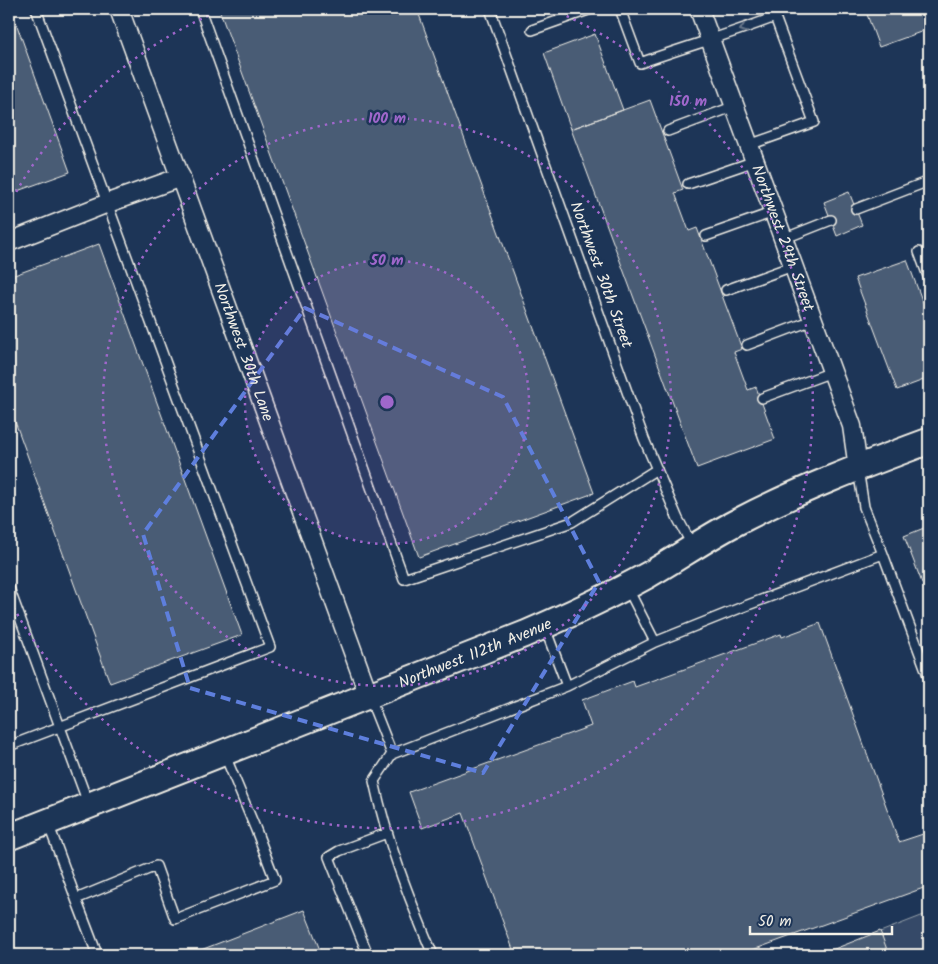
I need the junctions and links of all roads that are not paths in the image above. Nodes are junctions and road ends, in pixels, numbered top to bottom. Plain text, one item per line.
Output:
1 (36, 9) edge
2 (119, 9) edge
3 (200, 9) edge
4 (490, 9) edge
5 (591, 9) edge
6 (620, 9) edge
7 (699, 9) edge
8 (773, 13) edge
9 (532, 30) dead end
10 (710, 39) junction
11 (735, 106) junction
12 (668, 131) dead end
13 (752, 153) junction
14 (181, 177) junction
15 (929, 181) edge
16 (688, 184) dead end
17 (108, 203) junction
18 (856, 209) dead end
19 (774, 212) junction
20 (831, 220) dead end
21 (706, 236) dead end
22 (784, 239) junction
23 (9, 242) edge
24 (919, 252) dead end
25 (794, 266) junction
26 (929, 279) edge
27 (726, 290) dead end
28 (814, 320) junction
29 (747, 345) dead end
30 (832, 372) junction
31 (762, 398) dead end
32 (929, 441) edge
33 (858, 468) junction
34 (657, 469) junction
35 (694, 548) junction
36 (883, 554) junction
37 (627, 586) junction
38 (9, 588) edge
39 (544, 626) junction
40 (655, 642) junction
41 (929, 678) edge
42 (567, 686) junction
43 (369, 696) junction
44 (60, 726) junction
45 (9, 746) edge
46 (224, 752) junction
47 (392, 754) junction
48 (89, 806) junction
49 (47, 822) junction
50 (387, 833) junction
51 (9, 837) edge
52 (76, 899) junction
53 (94, 955) edge
54 (368, 955) edge
55 (433, 955) edge

1 - 17 lane
2 - 14 street, Northwest 30th Lane
3 - 34 lane
4 - 34 lane, Northwest 30th Street
5 - 9 lane
6 - 10 lane
7 - 10 street, Northwest 29th Street
8 -> 10 lane
8 - 13 lane
10 - 11 street, Northwest 29th Street
11 - 12 lane
11 - 13 street, Northwest 29th Street
13 - 16 lane
13 - 19 street, Northwest 29th Street
14 - 17 street
14 - 43 street, Northwest 30th Lane
15 - 18 lane
17 - 23 street
17 - 44 lane
19 - 21 lane
19 - 22 street, Northwest 29th Street
20 - 22 lane
22 - 25 street, Northwest 29th Street
24 - 26 lane
25 - 27 lane
25 - 28 street, Northwest 29th Street
28 - 29 lane
28 - 30 street, Northwest 29th Street
30 - 31 lane
30 - 33 street, Northwest 29th Street
32 - 33 street, Northwest 112th Avenue
33 - 35 street, Northwest 112th Avenue
33 - 36 lane
34 - 35 lane, Northwest 30th Street
35 - 37 street, Northwest 112th Avenue
36 - 40 lane
36 - 41 lane
37 - 39 street, Northwest 112th Avenue
37 - 40 lane
38 - 44 lane
39 - 42 lane
39 - 43 street, Northwest 112th Avenue
40 - 42 lane
42 - 47 lane
43 - 46 street, Northwest 112th Avenue
43 - 47 lane
44 - 45 lane
44 - 48 lane
46 - 48 street, Northwest 112th Avenue
46 - 52 lane
47 - 50 lane
48 - 49 street, Northwest 112th Avenue
49 - 51 street, Northwest 112th Avenue
49 - 52 lane
50 - 54 lane
50 - 55 lane
52 - 53 lane

